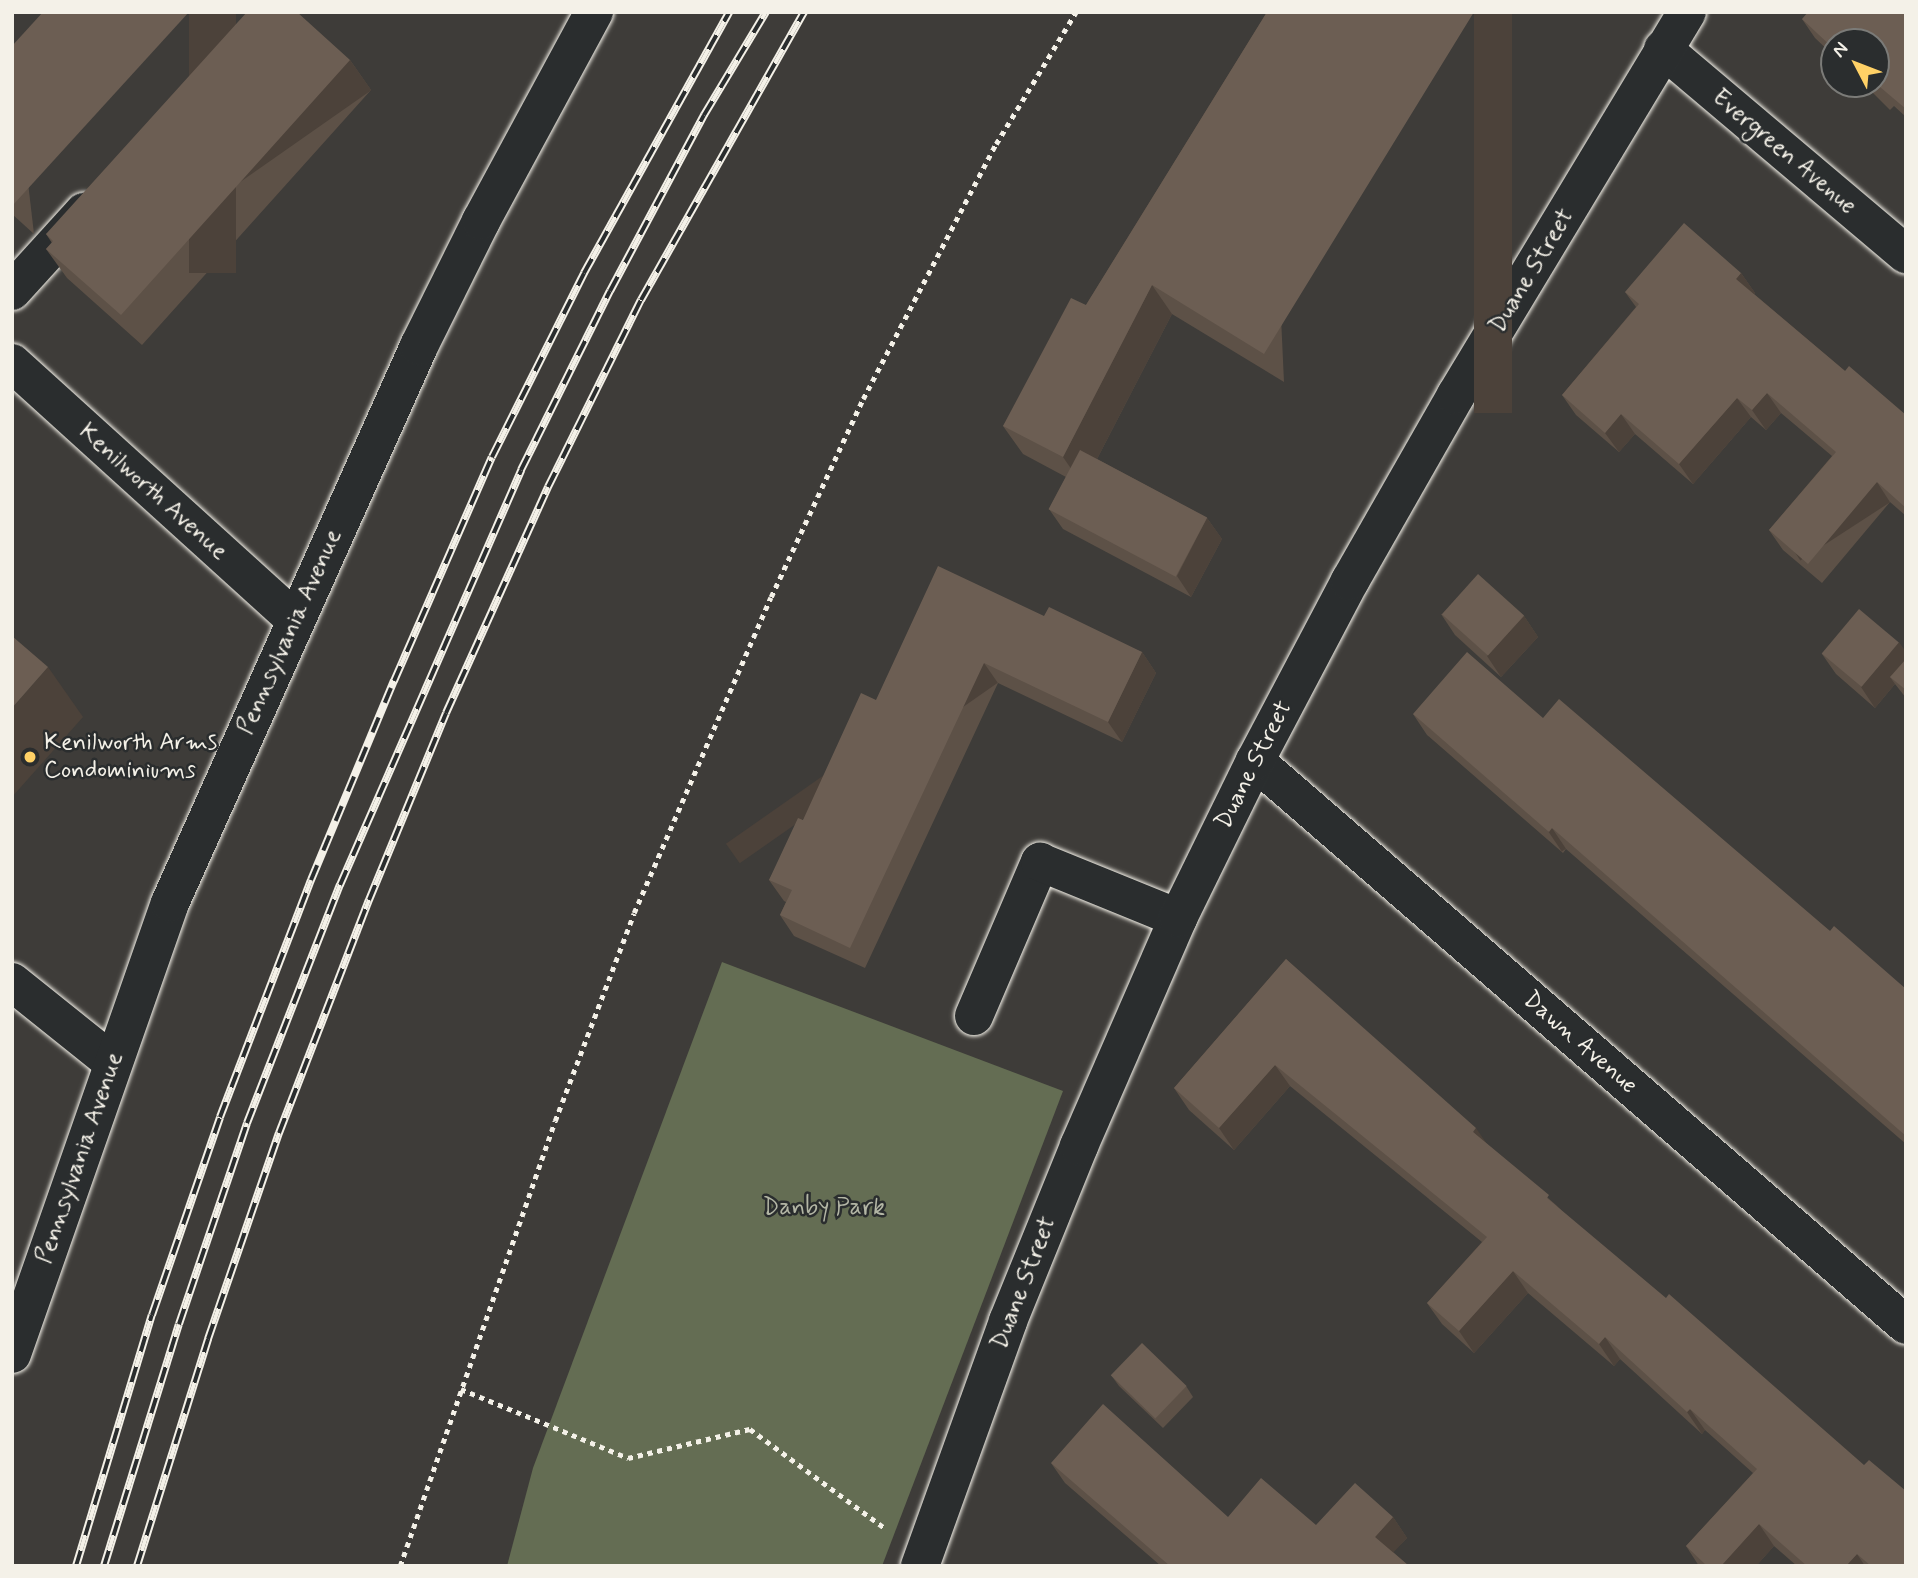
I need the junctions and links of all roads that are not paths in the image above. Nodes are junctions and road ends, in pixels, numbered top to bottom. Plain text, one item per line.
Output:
1 (594, 12) edge
2 (1687, 12) edge
3 (1663, 50) junction
4 (105, 189) edge
5 (1906, 254) edge
6 (12, 291) edge
7 (12, 363) edge
8 (295, 620) junction
9 (1255, 761) junction
10 (1178, 918) junction
11 (12, 982) edge
12 (974, 1016) dead end
13 (112, 1062) junction
14 (1906, 1325) edge
15 (12, 1354) edge
16 (926, 1562) edge

1 - 8 street, Pennsylvania Avenue
2 - 3 street, Duane Street
3 - 5 street, Evergreen Avenue
3 - 9 street, Duane Street
4 - 6 street
7 - 8 street, Kenilworth Avenue
8 - 13 street, Pennsylvania Avenue
9 - 10 street, Duane Street
9 - 14 street, Dawn Avenue
10 - 12 street
10 - 16 street, Duane Street
11 - 13 street
13 - 15 street, Pennsylvania Avenue

